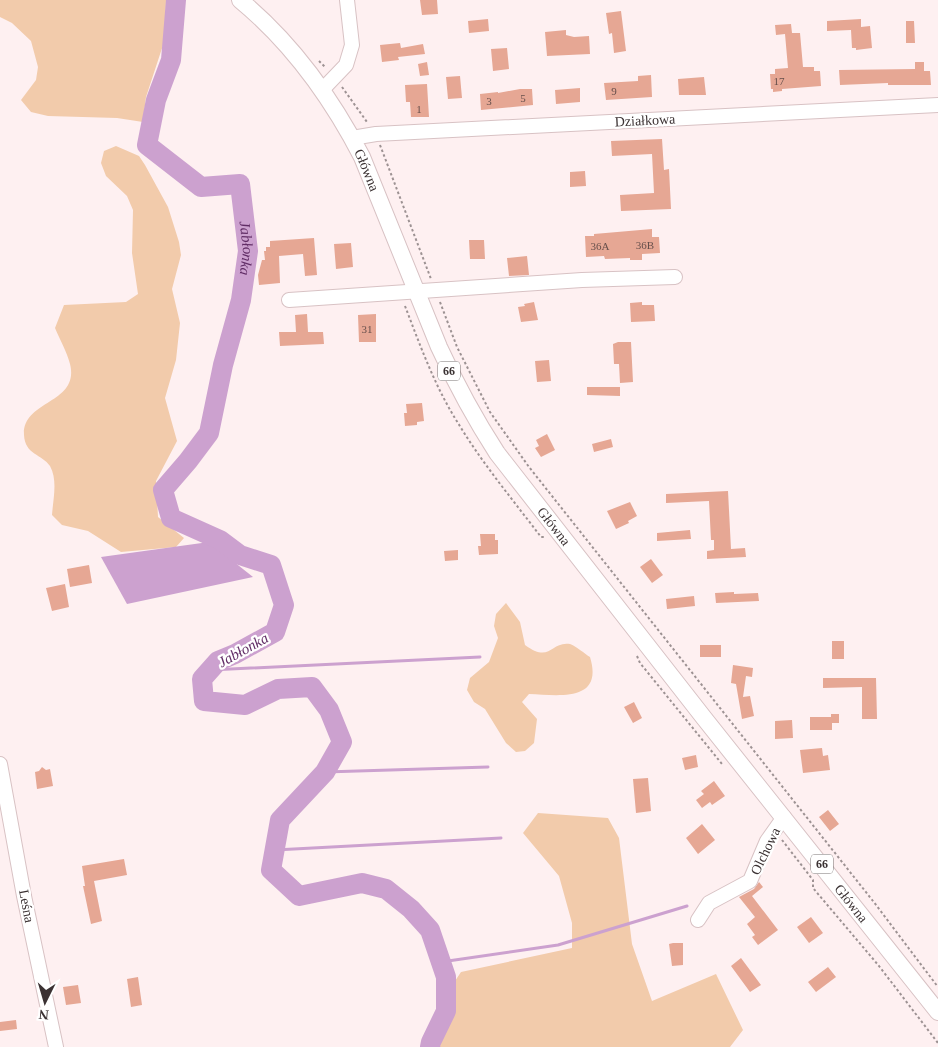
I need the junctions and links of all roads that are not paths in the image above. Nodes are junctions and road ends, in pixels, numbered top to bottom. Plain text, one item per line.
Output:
1 (240, 0) edge
2 (347, 0) edge
3 (323, 90) junction
4 (938, 105) edge
5 (352, 138) junction
6 (675, 276) dead end
7 (416, 290) junction
8 (288, 300) dead end
9 (0, 764) edge
10 (784, 817) junction
11 (698, 920) dead end
12 (938, 1012) edge
13 (56, 1047) edge

1 - 3 main road, Główna / 66
2 - 3 street
3 - 5 main road, Główna / 66
4 - 5 street, Działkowa
5 - 7 main road, Główna / 66
6 - 7 street
7 - 8 street
7 - 10 main road, Główna / 66
9 - 13 street, Leśna
10 - 11 street, Olchowa
10 - 12 main road, Główna / 66

